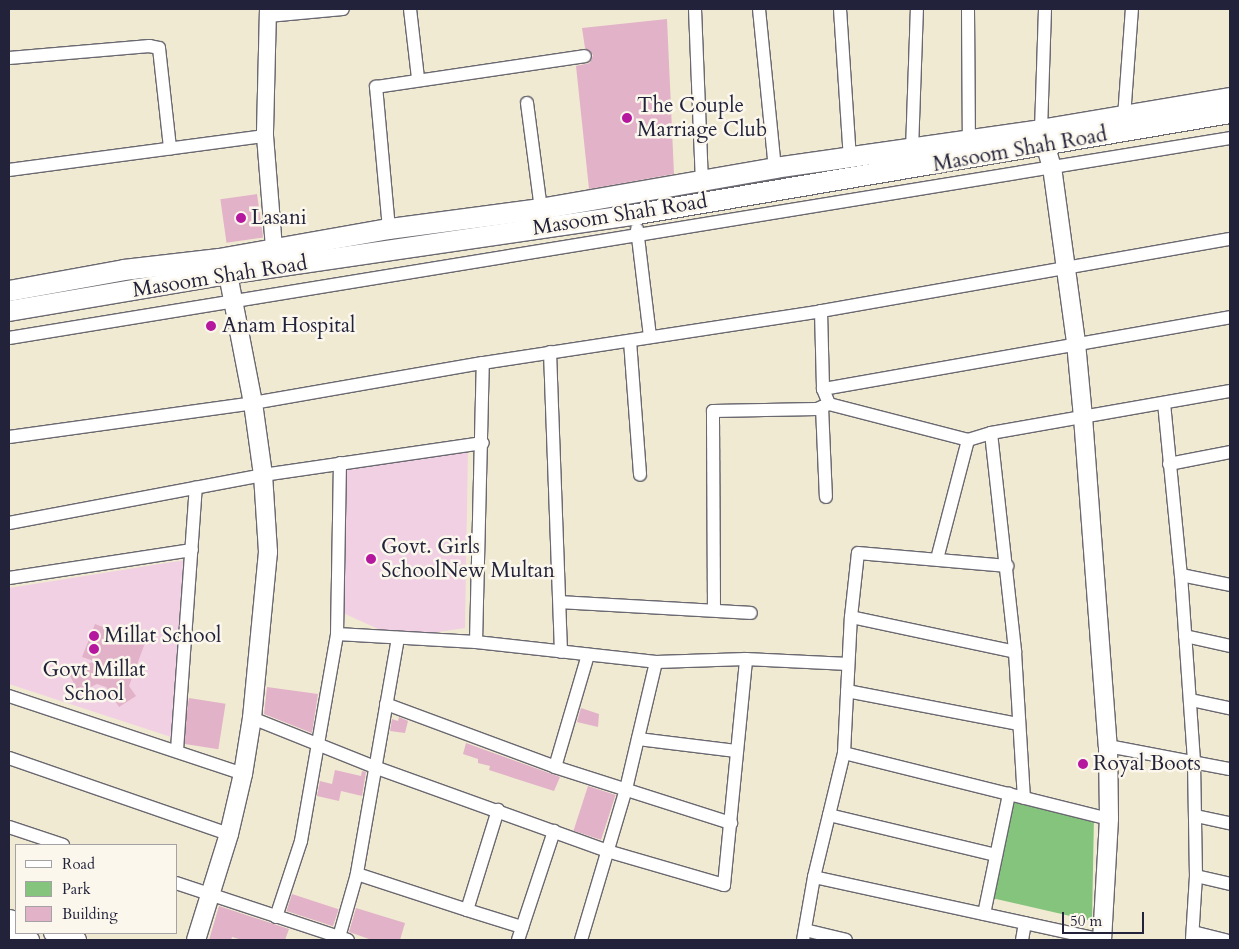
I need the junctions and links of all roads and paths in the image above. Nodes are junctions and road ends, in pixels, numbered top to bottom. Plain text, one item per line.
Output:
1 (343, 9) edge
2 (410, 9) edge
3 (695, 9) edge
4 (759, 9) edge
5 (840, 9) edge
6 (917, 9) edge
7 (968, 9) edge
8 (1045, 9) edge
9 (1132, 9) edge
10 (268, 12) edge
11 (585, 56) dead end
12 (9, 58) edge
13 (418, 78) junction
14 (1230, 98) edge
15 (527, 104) dead end
16 (1230, 113) edge
17 (1124, 117) junction
18 (265, 136) junction
19 (1043, 138) junction
20 (1230, 138) edge
21 (969, 141) junction
22 (170, 148) junction
23 (912, 150) junction
24 (850, 158) junction
25 (1052, 167) junction
26 (775, 168) junction
27 (9, 170) edge
28 (702, 181) junction
29 (642, 192) junction
30 (541, 209) junction
31 (640, 213) junction
32 (382, 231) junction
33 (639, 235) junction
34 (1230, 239) edge
35 (274, 248) junction
36 (378, 254) junction
37 (1064, 267) junction
38 (124, 270) junction
39 (228, 274) junction
40 (9, 291) edge
41 (128, 292) junction
42 (233, 302) junction
43 (9, 311) edge
44 (821, 311) junction
45 (1230, 317) edge
46 (650, 336) junction
47 (9, 338) edge
48 (630, 341) junction
49 (1076, 343) junction
50 (550, 352) junction
51 (483, 363) junction
52 (823, 389) junction
53 (1230, 390) edge
54 (253, 403) junction
55 (1164, 403) junction
56 (826, 405) junction
57 (1083, 417) junction
58 (992, 433) junction
59 (9, 437) edge
60 (968, 440) junction
61 (483, 443) junction
62 (1230, 452) edge
63 (340, 463) junction
64 (1169, 464) junction
65 (263, 475) junction
66 (640, 475) dead end
67 (196, 488) junction
68 (826, 497) dead end
69 (9, 523) edge
70 (192, 550) junction
71 (937, 559) junction
72 (1007, 566) junction
73 (1181, 575) junction
74 (9, 578) edge
75 (1230, 584) edge
76 (560, 602) junction
77 (714, 608) junction
78 (751, 613) dead end
79 (851, 618) junction
80 (337, 634) junction
81 (1185, 636) junction
82 (398, 638) junction
83 (476, 642) junction
84 (1230, 646) edge
85 (561, 652) junction
86 (1015, 652) junction
87 (588, 655) junction
88 (746, 659) junction
89 (656, 662) junction
90 (848, 664) junction
91 (847, 691) junction
92 (9, 696) edge
93 (1190, 700) junction
94 (386, 704) junction
95 (1230, 708) edge
96 (252, 718) junction
97 (1019, 724) junction
98 (638, 739) junction
99 (319, 744) junction
100 (1108, 746) junction
101 (177, 750) junction
102 (736, 751) junction
103 (844, 753) junction
104 (9, 758) edge
105 (1194, 762) junction
106 (554, 767) junction
107 (377, 768) junction
108 (1230, 769) edge
109 (243, 774) junction
110 (626, 790) junction
111 (1009, 794) junction
112 (1024, 798) junction
113 (498, 810) junction
114 (829, 815) junction
115 (1196, 816) junction
116 (1109, 819) junction
117 (731, 823) junction
118 (1230, 823) edge
119 (9, 827) edge
120 (554, 831) junction
121 (229, 834) junction
122 (60, 844) edge
123 (606, 851) junction
124 (996, 855) junction
125 (357, 874) junction
126 (1196, 876) junction
127 (814, 877) junction
128 (178, 884) edge
129 (1230, 884) edge
130 (211, 895) junction
131 (467, 910) junction
132 (984, 914) junction
133 (276, 917) junction
134 (1025, 923) junction
135 (522, 927) junction
136 (9, 934) edge
137 (56, 934) edge
138 (804, 935) edge
139 (1193, 936) edge
140 (344, 939) edge
141 (30, 940) edge
142 (77, 940) edge
143 (196, 940) edge
144 (518, 940) edge
145 (581, 940) edge
146 (846, 940) edge
147 (1022, 940) edge
148 (1102, 940) edge
149 (1226, 940) edge

1 - 10 street
2 - 13 street
3 - 28 street
4 - 26 street
5 - 24 street
6 - 23 street
7 - 21 street
8 - 19 street
9 - 17 street
10 - 18 street
11 - 13 street
12 - 22 street
13 - 32 street
14 - 17 main road, Masoom Shah Road
15 - 30 street
16 - 19 main road, Masoom Shah Road
17 - 19 main road, Masoom Shah Road
18 - 22 street
18 - 35 street
19 - 21 main road, Masoom Shah Road
19 - 25 main road
19 - 31 main road, Masoom Shah Road
20 - 25 street
21 - 23 main road, Masoom Shah Road
22 - 27 street
23 - 24 main road, Masoom Shah Road
24 - 26 main road, Masoom Shah Road
25 - 33 street
25 - 37 main road
26 - 28 main road, Masoom Shah Road
28 - 29 main road, Masoom Shah Road
29 - 30 main road, Masoom Shah Road
29 - 31 street
30 - 32 main road, Masoom Shah Road
31 - 33 street
31 - 36 main road, Masoom Shah Road
32 - 35 main road, Masoom Shah Road
32 - 36 main road
33 - 42 street
33 - 46 street
34 - 37 street
35 - 38 main road, Masoom Shah Road
36 - 39 main road, Masoom Shah Road
37 - 44 street
37 - 49 main road
38 - 40 main road, Masoom Shah Road
38 - 41 main road
39 - 41 main road, Masoom Shah Road
39 - 42 main road
41 - 43 main road, Masoom Shah Road
42 - 47 street
42 - 54 main road
44 - 46 street
44 - 52 street
45 - 49 street
46 - 48 street
48 - 50 street
48 - 66 street
49 - 52 street
49 - 57 main road
50 - 51 street
50 - 76 street
51 - 54 street
51 - 61 street
52 - 56 street
53 - 55 street
54 - 59 street
54 - 65 main road
55 - 57 street
55 - 64 street
56 - 60 street
56 - 68 street
56 - 77 street
57 - 58 street
57 - 100 main road
58 - 60 street
58 - 72 street
60 - 71 street
61 - 63 street
61 - 83 street
62 - 64 street
63 - 65 street
63 - 80 street
64 - 73 street
65 - 67 street
65 - 96 main road
67 - 69 street
67 - 70 street
70 - 74 street
70 - 101 street
71 - 72 street
71 - 79 street
72 - 86 street
73 - 75 street
73 - 81 street
76 - 77 street
76 - 85 street
77 - 78 street
79 - 86 street
79 - 90 street
80 - 82 street
80 - 99 street
81 - 84 street
81 - 93 street
82 - 83 street
82 - 94 street
83 - 85 street
85 - 87 street
86 - 97 street
87 - 89 street
87 - 106 street
88 - 89 street
88 - 90 street
88 - 102 street
89 - 98 street
90 - 91 street
91 - 97 street
91 - 103 street
92 - 101 street
93 - 95 street
93 - 105 street
94 - 106 street
94 - 107 street
96 - 99 street
96 - 109 main road
97 - 112 street
98 - 102 street
98 - 110 street
99 - 107 street
99 - 133 street
100 - 105 street
100 - 116 main road
101 - 109 street
102 - 117 street
103 - 111 street
103 - 114 street
104 - 121 street
105 - 108 street
105 - 115 street
106 - 110 street
107 - 113 street
107 - 125 street
109 - 121 main road
110 - 117 street
110 - 123 street
111 - 112 street
111 - 124 street
112 - 116 street
113 - 120 street
113 - 131 street
114 - 124 street
114 - 127 street
115 - 118 street
115 - 126 street
116 - 148 main road
117 - 123 street
119 - 122 street
120 - 123 street
120 - 135 street
121 - 130 main road
123 - 145 street
124 - 132 street
125 - 131 street
125 - 140 street
126 - 129 street
126 - 139 street
127 - 132 street
127 - 138 street
128 - 130 street
130 - 133 street
130 - 143 main road
131 - 135 street
132 - 134 street
133 - 140 street
134 - 147 street
134 - 148 street
135 - 144 street
136 - 141 main road
137 - 142 main road
138 - 146 street
139 - 149 street

